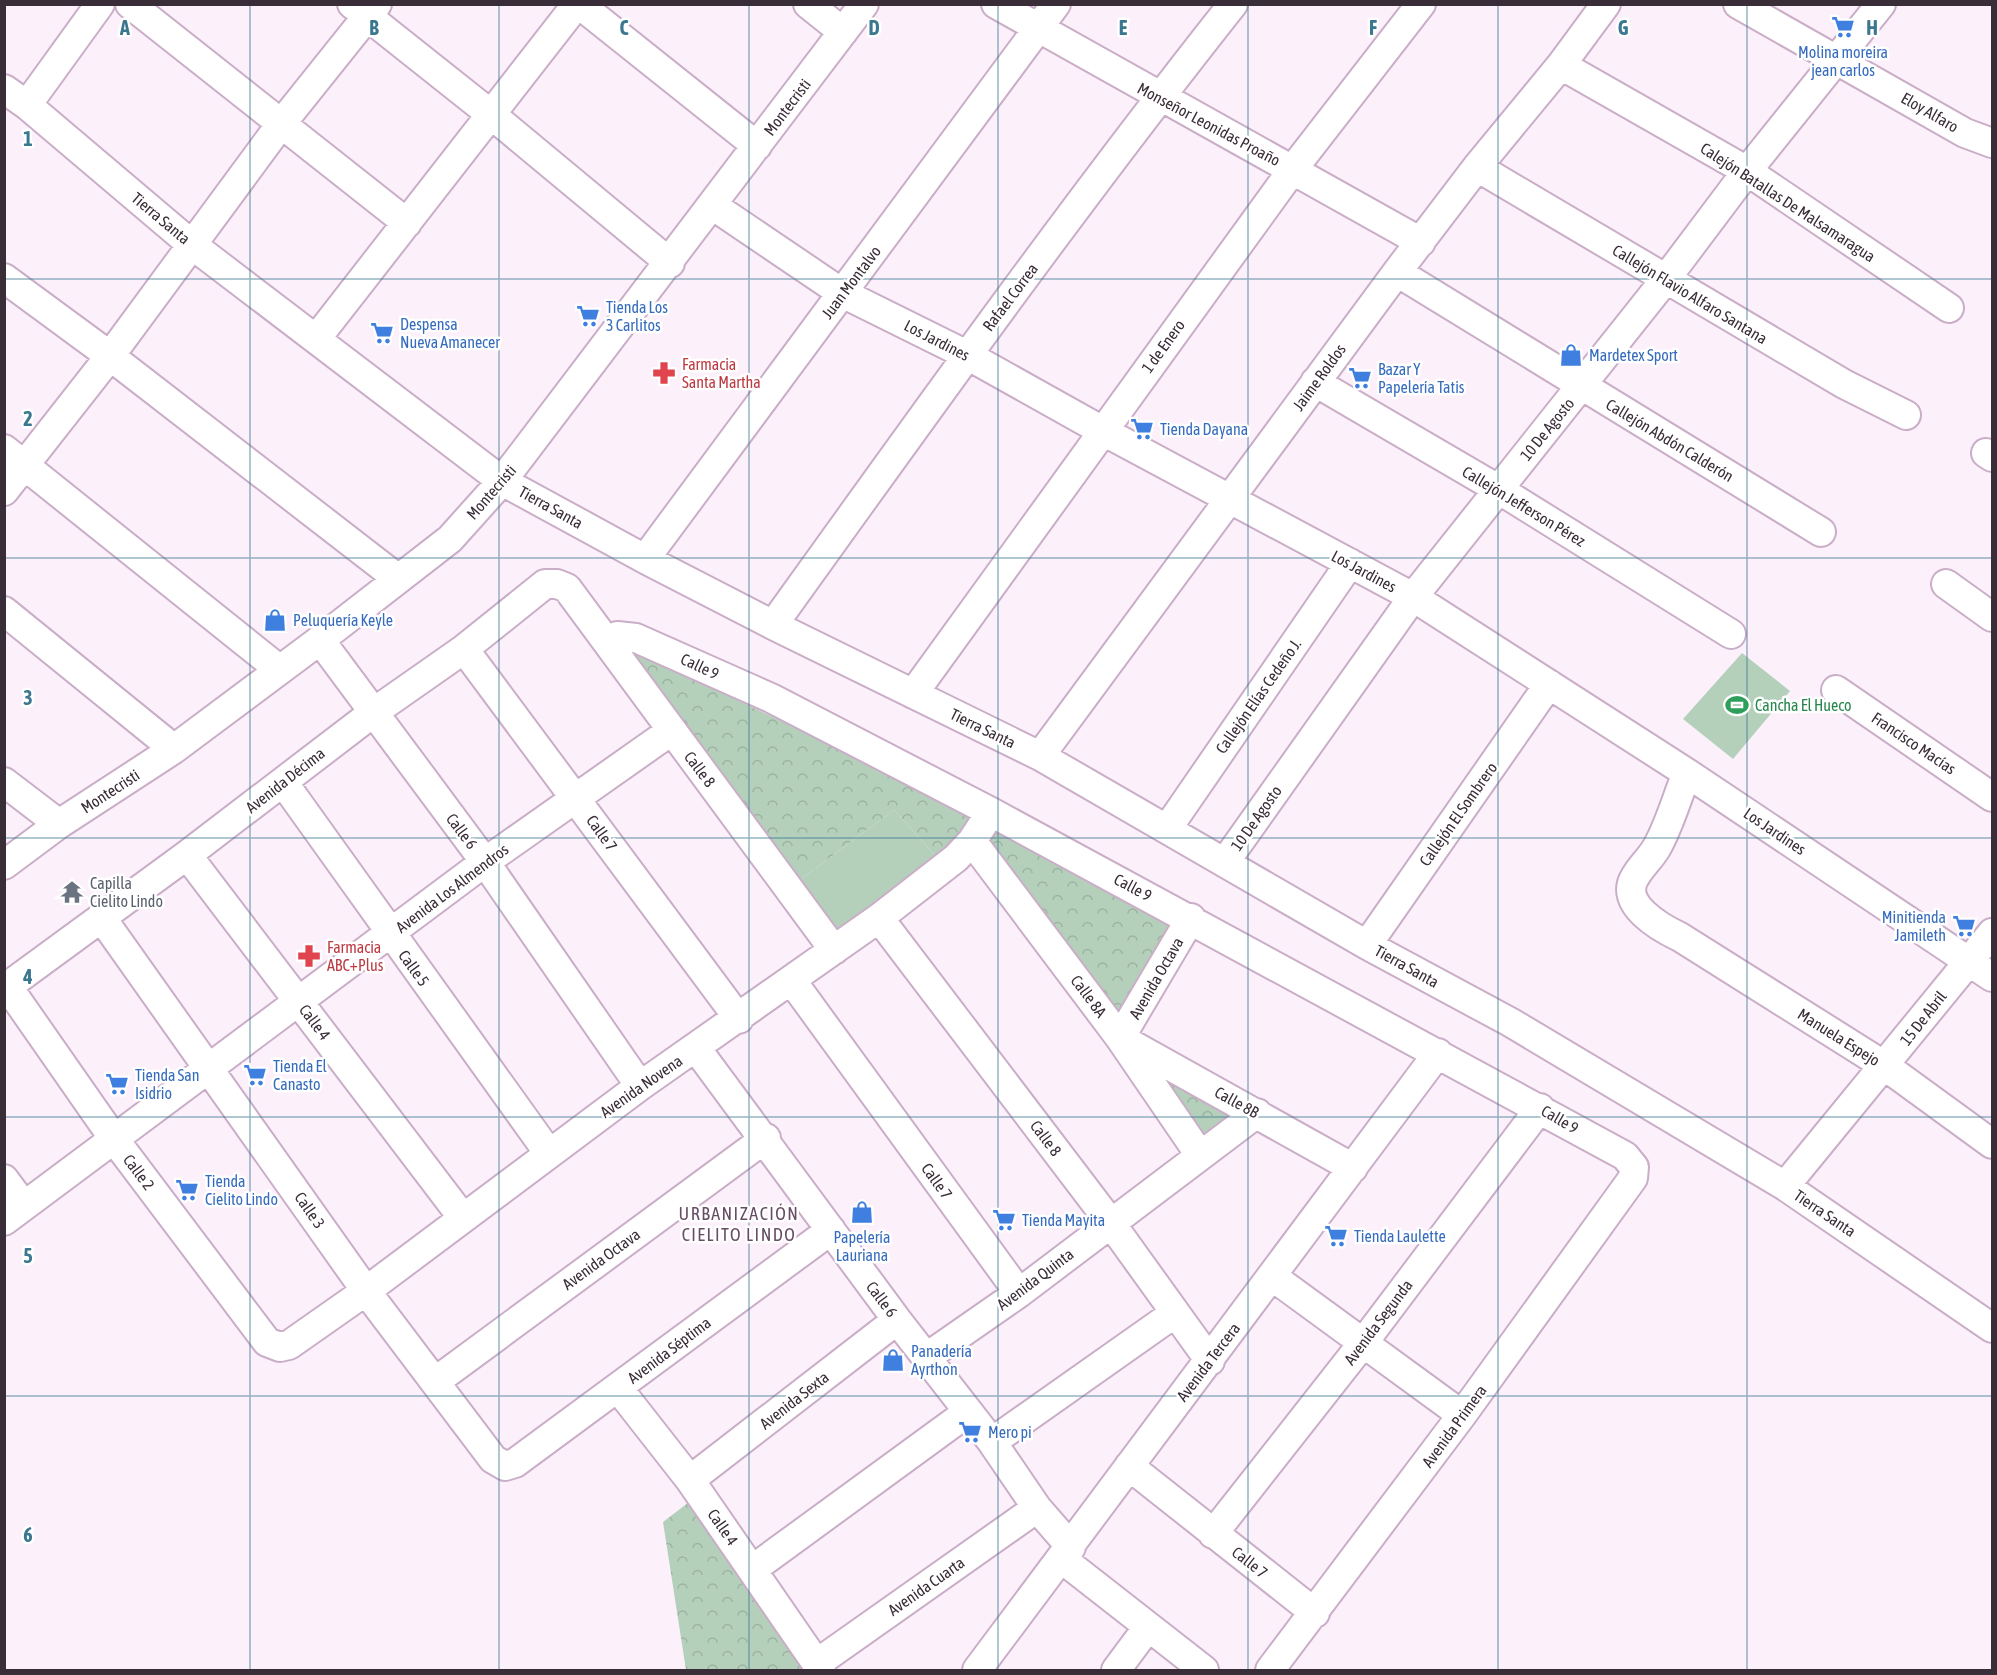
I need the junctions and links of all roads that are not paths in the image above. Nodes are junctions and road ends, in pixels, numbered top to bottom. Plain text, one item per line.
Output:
1 (100, 4) edge
2 (130, 4) edge
3 (578, 4) edge
4 (807, 4) edge
5 (864, 4) edge
6 (996, 4) edge
7 (1056, 4) edge
8 (1233, 4) edge
9 (1421, 4) edge
10 (1606, 4) edge
11 (1738, 4) edge
12 (1881, 4) edge
13 (366, 8) edge
14 (1039, 28) junction
15 (843, 32) junction
16 (1837, 58) junction
17 (1561, 65) junction
18 (16, 97) edge
19 (1159, 98) junction
20 (493, 116) junction
21 (281, 124) junction
22 (1965, 133) junction
23 (1992, 143) edge
24 (757, 146) junction
25 (1992, 163) edge
26 (1477, 167) junction
27 (1293, 169) junction
28 (1747, 171) junction
29 (712, 205) junction
30 (407, 223) junction
31 (1421, 243) junction
32 (190, 244) junction
33 (670, 262) junction
34 (1396, 272) junction
35 (4, 278) edge
36 (1665, 280) junction
37 (842, 293) junction
38 (1949, 308) dead end
39 (316, 339) junction
40 (967, 355) junction
41 (110, 356) junction
42 (1315, 382) junction
43 (1581, 386) junction
44 (1906, 415) dead end
45 (1101, 430) junction
46 (14, 457) edge
47 (502, 481) junction
48 (1498, 489) junction
49 (4, 490) edge
50 (1232, 498) junction
51 (1821, 532) dead end
52 (645, 559) junction
53 (1350, 563) junction
54 (397, 578) junction
55 (1946, 584) dead end
56 (567, 588) joint
57 (1413, 597) junction
58 (4, 611) edge
59 (1992, 617) edge
60 (773, 625) junction
61 (1731, 634) dead end
62 (320, 640) junction
63 (608, 641) junction
64 (464, 649) junction
65 (280, 670) junction
66 (1549, 684) junction
67 (1836, 690) dead end
68 (913, 694) junction
69 (374, 712) junction
70 (671, 731) junction
71 (174, 749) junction
72 (1040, 756) junction
73 (1687, 772) junction
74 (4, 782) edge
75 (283, 782) junction
76 (575, 796) junction
77 (1992, 797) edge
78 (991, 812) junction
79 (59, 824) junction
80 (1167, 829) junction
81 (972, 841) junction
82 (188, 855) junction
83 (485, 862) junction
84 (1225, 862) junction
85 (4, 865) edge
86 (101, 917) junction
87 (879, 918) junction
88 (1191, 918) junction
89 (1992, 933) edge
90 (389, 934) junction
91 (1367, 945) junction
92 (834, 950) junction
93 (1968, 960) junction
94 (1992, 977) edge
95 (792, 981) junction
96 (6, 988) edge
97 (299, 1001) junction
98 (739, 1019) junction
99 (1120, 1038) junction
100 (696, 1048) junction
101 (1438, 1053) junction
102 (1885, 1066) junction
103 (210, 1067) junction
104 (640, 1086) junction
105 (1540, 1108) junction
106 (1257, 1113) junction
107 (766, 1138) junction
108 (114, 1139) junction
109 (1992, 1144) edge
110 (548, 1152) junction
111 (1200, 1155) junction
112 (1353, 1168) junction
113 (4, 1179) edge
114 (1633, 1179) joint
115 (1785, 1186) junction
116 (14, 1214) edge
117 (463, 1218) junction
118 (1110, 1222) junction
119 (831, 1230) junction
120 (1273, 1277) junction
121 (366, 1291) junction
122 (1019, 1293) junction
123 (1175, 1313) junction
124 (897, 1320) junction
125 (1992, 1328) edge
126 (1363, 1343) junction
127 (280, 1347) joint
128 (927, 1357) junction
129 (1210, 1361) junction
130 (435, 1381) junction
131 (618, 1388) junction
132 (968, 1412) junction
133 (1462, 1415) junction
134 (992, 1442) junction
135 (505, 1466) joint
136 (1129, 1466) junction
137 (690, 1480) junction
138 (1037, 1508) junction
139 (1213, 1534) junction
140 (1066, 1553) junction
141 (753, 1569) junction
142 (1315, 1613) junction
143 (1148, 1627) junction
144 (818, 1667) edge
145 (977, 1671) edge
146 (1116, 1671) edge
147 (1204, 1671) edge
148 (1270, 1671) edge

1 - 18 street
2 - 21 street
3 - 20 street
3 - 24 street
4 - 15 street
5 - 15 street, Montecristi
6 - 14 street, Monseñor Leonidas Proaño
7 - 14 street, Juan Montalvo
8 - 19 street, Rafael Correa
9 - 27 street, 1 de Enero
10 - 17 street, Jaime Roldos
11 - 16 street, Eloy Alfaro
12 - 16 street, 10 De Agosto
13 - 20 street
13 - 21 street
14 - 19 street, Monseñor Leonidas Proaño
14 - 37 street, Juan Montalvo
15 - 24 street, Montecristi
16 - 22 street, Eloy Alfaro
16 - 28 street, 10 De Agosto
17 - 26 street, Jaime Roldos
17 - 28 street, Calejón Batallas De Malsamaragua
18 - 32 street, Tierra Santa
19 - 27 street, Monseñor Leonidas Proaño
19 - 40 street, Rafael Correa
20 - 30 street
20 - 33 street
21 - 30 street
21 - 32 street
22 - 23 street
22 - 25 street
24 - 29 street, Montecristi
26 - 31 street, Jaime Roldos
26 - 36 street, Callejón Flavio Alfaro Santana
27 - 31 street, Monseñor Leonidas Proaño
27 - 45 street, 1 de Enero
28 - 36 street, 10 De Agosto
28 - 38 street, Calejón Batallas De Malsamaragua
29 - 33 street, Montecristi
29 - 37 street, Los Jardines
30 - 39 street
31 - 34 street, Jaime Roldos
32 - 39 street, Tierra Santa
32 - 41 street
33 - 47 street, Montecristi
34 - 42 street, Jaime Roldos
34 - 43 street, Callejón Abdón Calderón
35 - 41 street
36 - 43 street, 10 De Agosto
36 - 44 street, Callejón Flavio Alfaro Santana
37 - 40 street, Los Jardines
37 - 52 street, Juan Montalvo
39 - 47 street, Tierra Santa
40 - 45 street, Los Jardines
40 - 60 street, Rafael Correa
41 - 46 street
41 - 54 street
42 - 48 street, Callejón Jefferson Pérez
42 - 50 street, Jaime Roldos
43 - 48 street, 10 De Agosto
43 - 51 street, Callejón Abdón Calderón
45 - 50 street, Los Jardines
45 - 68 street, 1 de Enero
46 - 49 street
46 - 65 street
47 - 52 street, Tierra Santa
47 - 54 street, Montecristi
48 - 57 street, 10 De Agosto
48 - 61 street, Callejón Jefferson Pérez
50 - 53 street, Los Jardines
50 - 72 street, Jaime Roldos
52 - 60 street, Tierra Santa
53 - 57 street, Los Jardines
53 - 80 street, Callejón Elías Cedeño J.
54 - 62 street, Montecristi
55 - 59 street
56 - 63 street, Calle 8
56 - 64 street, Avenida Décima
57 - 66 street, Los Jardines
57 - 84 street, 10 De Agosto
58 - 71 street
60 - 68 street, Tierra Santa
62 - 65 street, Montecristi
62 - 69 street, Calle 6
63 - 70 street, Calle 8
63 - 78 street, Calle 9
64 - 69 street, Avenida Décima
64 - 76 street, Calle 7
65 - 71 street, Montecristi
66 - 73 street, Los Jardines
66 - 91 street, Callejón El Sombrero
67 - 77 street, Francisco Macías
68 - 72 street, Tierra Santa
69 - 75 street, Avenida Décima
69 - 83 street, Calle 6
70 - 76 street, Avenida Los Almendros
70 - 92 street, Calle 8
71 - 79 street, Montecristi
72 - 80 street, Tierra Santa
73 - 93 street, Los Jardines
73 - 102 street, Manuela Espejo
74 - 79 street
75 - 82 street, Avenida Décima
75 - 90 street, Calle 5
76 - 83 street, Avenida Los Almendros
76 - 98 street, Calle 7
78 - 81 street, Avenida Novena
78 - 88 street, Calle 9
79 - 85 street, Montecristi
80 - 84 street, Tierra Santa
81 - 87 street, Avenida Novena
81 - 99 street, Calle 8A
82 - 86 street, Avenida Décima
82 - 97 street, Calle 4
83 - 90 street, Avenida Los Almendros
83 - 104 street, Calle 6
84 - 91 street, Tierra Santa
86 - 96 street, Avenida Décima
86 - 103 street, Calle 3
87 - 92 street, Avenida Novena
87 - 118 street, Calle 8
88 - 99 street, Avenida Octava
88 - 101 street, Calle 9
89 - 93 street, 15 De Abril
90 - 97 street, Avenida Los Almendros
90 - 110 street, Calle 5
91 - 115 street, Tierra Santa
92 - 95 street, Avenida Novena
93 - 94 street, Los Jardines
93 - 102 street, 15 De Abril
95 - 98 street, Avenida Novena
95 - 122 street, Calle 7
96 - 108 street, Calle 2
97 - 103 street, Avenida Los Almendros
97 - 117 street, Calle 4
98 - 100 street, Avenida Novena
99 - 106 street, Calle 8B
99 - 111 street, Calle 8A
100 - 104 street, Avenida Novena
100 - 107 street, Calle 6
101 - 105 street, Calle 9
101 - 112 street, Avenida Tercera
102 - 109 street, Manuela Espejo
102 - 115 street, 15 De Abril
103 - 108 street, Avenida Los Almendros
103 - 121 street, Calle 3
104 - 110 street, Avenida Novena
105 - 114 street, Calle 9
105 - 126 street, Avenida Segunda
106 - 111 street, Avenida Quinta
106 - 112 street, Calle 8B
107 - 119 street, Calle 6
107 - 130 street, Avenida Octava
108 - 116 street, Avenida Los Almendros
108 - 127 street, Calle 2
110 - 117 street, Avenida Novena
111 - 118 street, Avenida Quinta
112 - 120 street, Avenida Tercera
113 - 116 street
114 - 133 street, Avenida Primera
115 - 125 street, Tierra Santa
117 - 121 street, Avenida Novena
118 - 122 street, Avenida Quinta
118 - 123 street, Calle 8
119 - 124 street, Calle 6
119 - 131 street, Avenida Séptima
120 - 126 street
120 - 129 street, Avenida Tercera
121 - 127 street, Avenida Novena
121 - 130 street, Calle 3
122 - 128 street, Avenida Quinta
123 - 129 street, Calle 8
123 - 134 street
124 - 128 street, Calle 6
124 - 137 street, Avenida Sexta
126 - 133 street
126 - 139 street, Avenida Segunda
128 - 132 street, Calle 6
129 - 136 street, Avenida Tercera
130 - 135 street, Calle 3
131 - 135 street, Avenida Séptima
131 - 137 street, Calle 4
132 - 134 street, Calle 6
132 - 141 street
133 - 142 street, Avenida Primera
134 - 138 street, Calle 6
136 - 139 street, Calle 7
136 - 140 street, Avenida Tercera
137 - 141 street, Calle 4
138 - 140 street, Calle 6
138 - 144 street, Avenida Cuarta
139 - 142 street, Calle 7
140 - 143 street, Calle 6
140 - 145 street, Avenida Tercera
141 - 144 street, Calle 4
142 - 148 street, Avenida Primera
143 - 146 street
143 - 147 street, Calle 6

